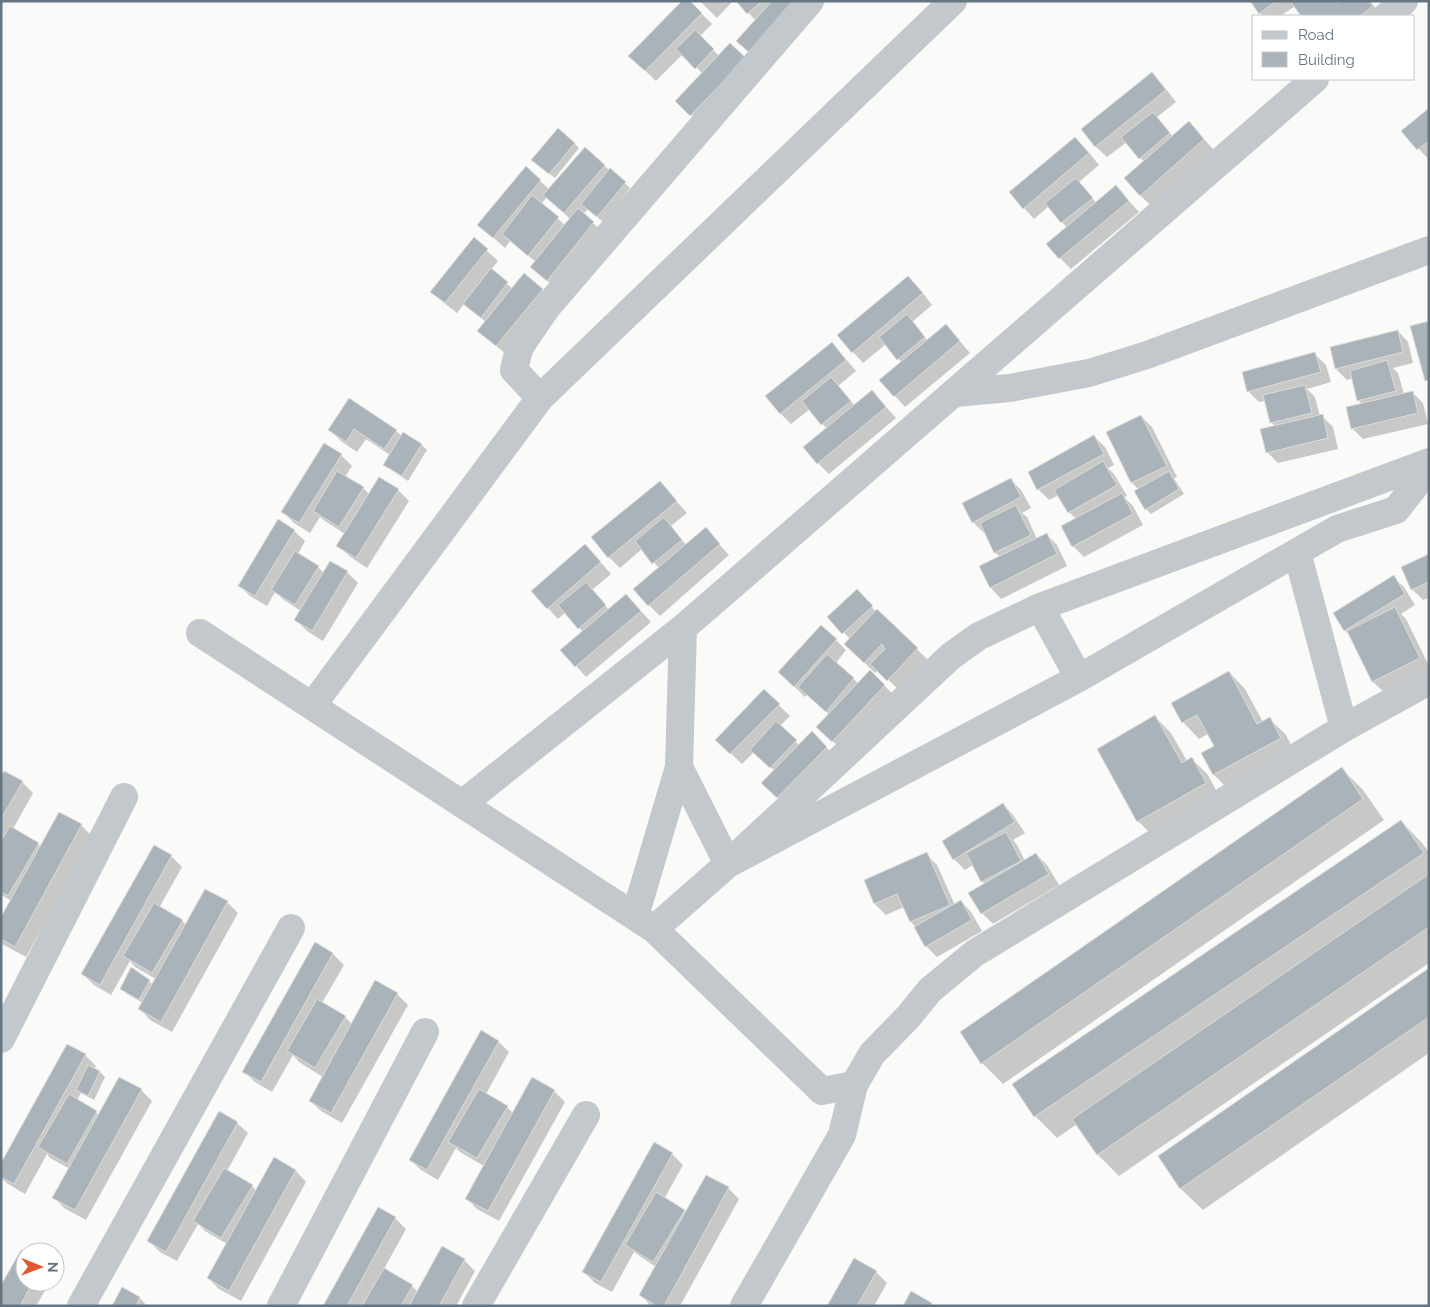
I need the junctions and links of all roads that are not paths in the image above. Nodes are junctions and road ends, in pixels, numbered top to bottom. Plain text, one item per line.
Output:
1 (810, 1) edge
2 (953, 1) edge
3 (1404, 1) edge
4 (1388, 15) edge
5 (1314, 80) edge
6 (1429, 250) edge
7 (955, 393) junction
8 (540, 398) junction
9 (1429, 462) edge
10 (1429, 468) edge
11 (1297, 552) junction
12 (1040, 607) junction
13 (683, 628) junction
14 (200, 633) dead end
15 (1079, 678) junction
16 (1429, 681) edge
17 (312, 706) junction
18 (1344, 728) junction
19 (679, 767) junction
20 (124, 797) dead end
21 (462, 804) junction
22 (728, 864) junction
23 (645, 922) junction
24 (291, 928) dead end
25 (425, 1032) dead end
26 (1, 1039) edge
27 (854, 1085) junction
28 (822, 1091) junction
29 (586, 1115) dead end
30 (842, 1135) junction
31 (82, 1306) edge
32 (281, 1306) edge
33 (476, 1306) edge
34 (744, 1306) edge

1 - 8 street
2 - 8 street
3 - 4 street
5 - 7 street
6 - 7 street
7 - 13 street
8 - 17 street
9 - 12 street
10 - 11 street
11 - 15 street
11 - 18 street
12 - 15 street
12 - 22 street
13 - 19 street
13 - 21 street
14 - 17 street
15 - 22 street
16 - 18 street
17 - 21 street
18 - 27 street
19 - 22 street
19 - 23 street
20 - 26 street
21 - 23 street
22 - 23 street
23 - 28 street
24 - 31 street
25 - 32 street
27 - 28 street
27 - 30 street
28 - 30 street
29 - 33 street
30 - 34 street

